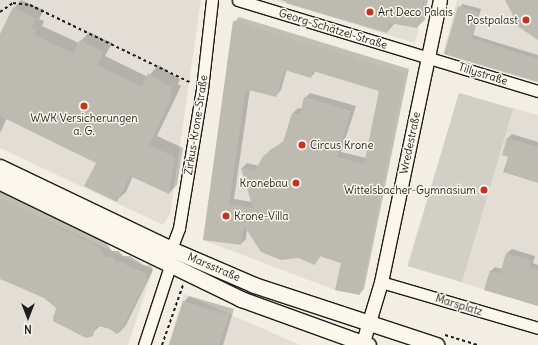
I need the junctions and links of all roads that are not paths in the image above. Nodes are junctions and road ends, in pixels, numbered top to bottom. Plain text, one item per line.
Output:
1 (212, 0) edge
2 (238, 0) edge
3 (440, 0) edge
4 (429, 57) junction
5 (538, 91) edge
6 (0, 167) edge
7 (0, 182) edge
8 (171, 256) junction
9 (380, 282) junction
10 (367, 324) junction
11 (538, 328) edge
12 (364, 344) edge
13 (144, 345) edge
14 (436, 345) edge

1 - 8 street, Zirkus-Krone-Straße
2 - 4 street, Georg-Schätzel-Straße
3 - 4 street, Wredestraße
4 - 5 street, Tillystraße
4 - 9 street, Wredestraße
6 - 8 main road, Marsstraße
7 - 8 main road, Marsstraße
8 - 10 main road, Marsstraße
8 - 12 main road, Marsstraße
8 - 13 street, Zirkus-Krone-Straße
9 - 10 street, Wredestraße
9 - 11 street, Marsplatz
10 - 12 street, Wredestraße
10 - 14 main road, Marsstraße

